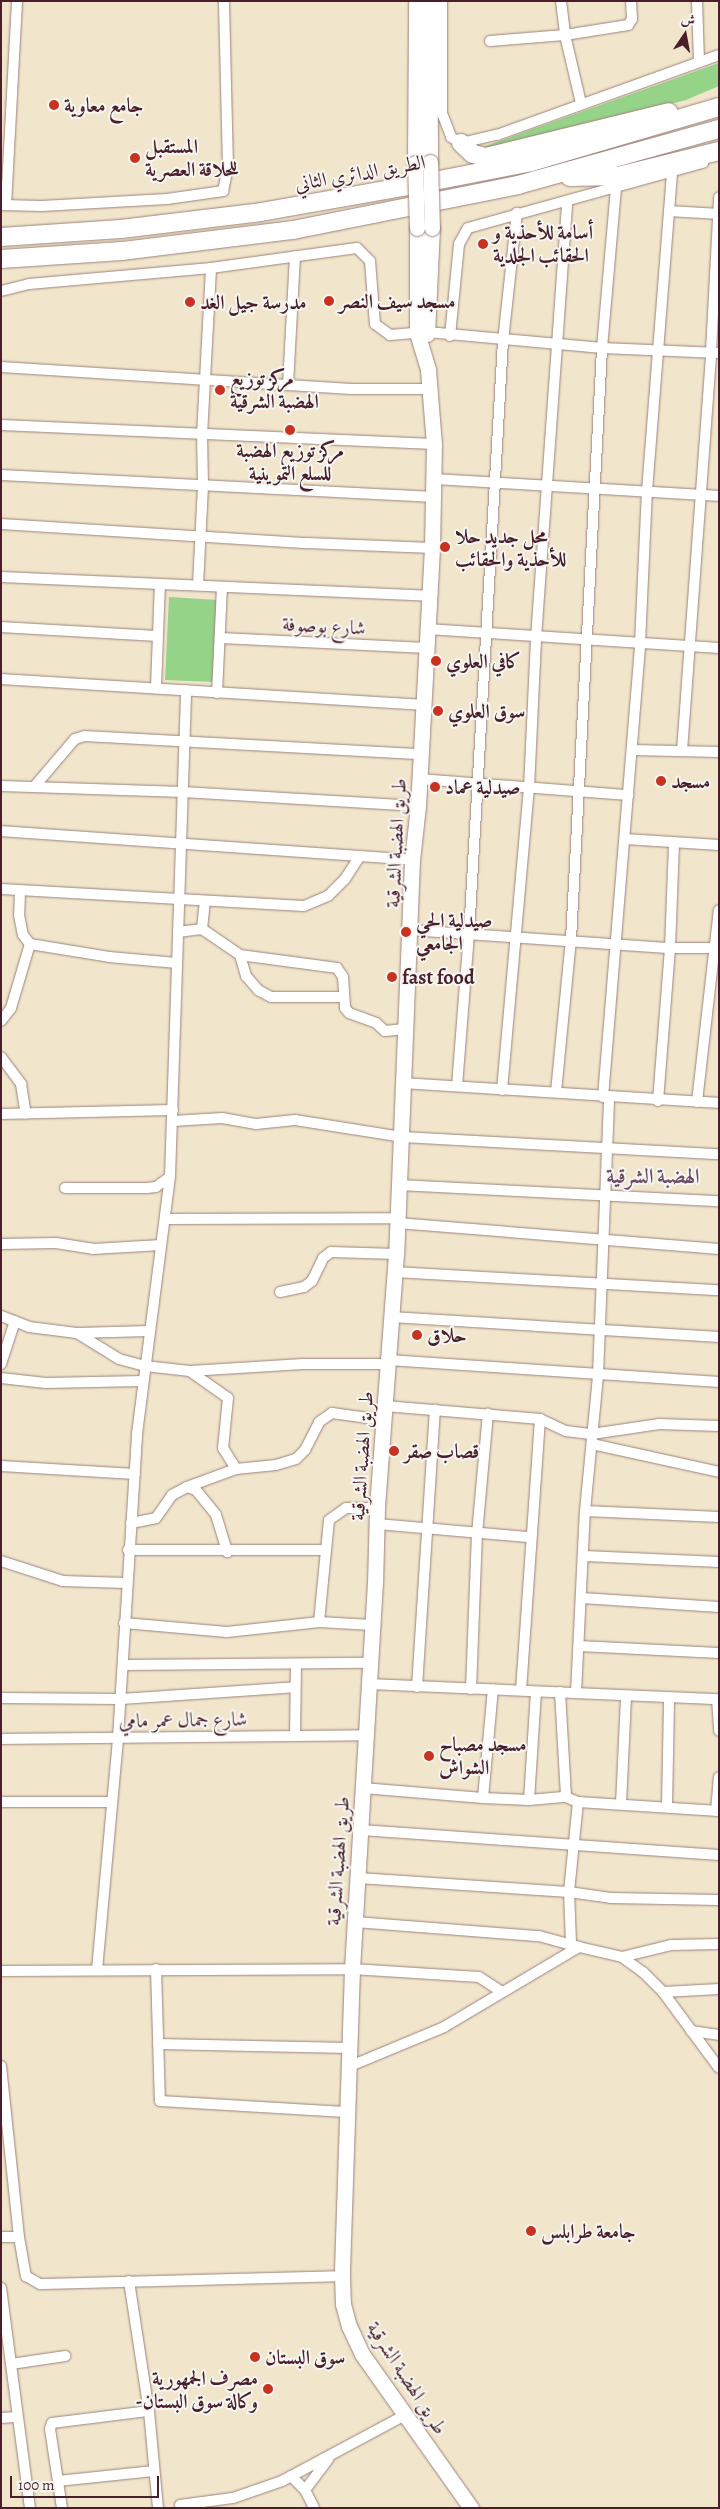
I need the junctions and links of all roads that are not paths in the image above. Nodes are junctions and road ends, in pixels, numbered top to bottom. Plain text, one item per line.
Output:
1 (17, 1) edge
2 (224, 1) edge
3 (416, 1) edge
4 (429, 1) edge
5 (442, 1) edge
6 (561, 1) edge
7 (631, 1) edge
8 (697, 1) edge
9 (565, 36) junction
10 (490, 41) dead end
11 (719, 55) edge
12 (699, 62) junction
13 (6, 83) edge
14 (581, 103) junction
15 (719, 106) edge
16 (719, 129) edge
17 (461, 143) junction
18 (719, 151) edge
19 (4, 153) edge
20 (719, 158) edge
21 (422, 163) junction
22 (672, 173) junction
23 (552, 176) junction
24 (616, 188) junction
25 (719, 197) edge
26 (567, 201) junction
27 (4, 205) edge
28 (669, 211) junction
29 (517, 213) junction
30 (718, 214) edge
31 (1, 237) edge
32 (295, 256) junction
33 (1, 259) edge
34 (211, 268) junction
35 (1, 291) edge
36 (422, 333) junction
37 (450, 336) junction
38 (503, 341) junction
39 (558, 343) junction
40 (602, 348) junction
41 (658, 351) junction
42 (715, 352) edge
43 (1, 367) edge
44 (207, 381) junction
45 (288, 385) junction
46 (430, 389) junction
47 (1, 425) edge
48 (202, 435) junction
49 (434, 444) junction
50 (1, 475) edge
51 (435, 479) junction
52 (495, 483) junction
53 (203, 485) junction
54 (548, 486) junction
55 (594, 488) junction
56 (647, 491) junction
57 (700, 495) junction
58 (719, 496) edge
59 (434, 497) junction
60 (1, 524) edge
61 (201, 537) junction
62 (432, 548) junction
63 (1, 576) edge
64 (160, 585) junction
65 (198, 585) junction
66 (222, 588) junction
67 (429, 596) junction
68 (1, 628) edge
69 (427, 629) junction
70 (486, 635) junction
71 (157, 636) junction
72 (221, 638) junction
73 (536, 638) junction
74 (589, 641) junction
75 (640, 644) junction
76 (688, 647) junction
77 (427, 648) junction
78 (719, 648) edge
79 (1, 679) edge
80 (156, 687) junction
81 (186, 690) junction
82 (217, 693) junction
83 (424, 705) junction
84 (184, 742) junction
85 (632, 750) junction
86 (682, 752) junction
87 (719, 752) edge
88 (421, 754) junction
89 (419, 779) junction
90 (478, 784) junction
91 (1, 786) edge
92 (34, 787) junction
93 (529, 788) junction
94 (183, 792) junction
95 (579, 792) junction
96 (628, 795) junction
97 (418, 806) junction
98 (1, 831) edge
99 (625, 839) junction
100 (181, 842) junction
101 (674, 842) junction
102 (719, 845) edge
103 (360, 856) junction
104 (412, 860) junction
105 (1, 889) edge
106 (20, 891) junction
107 (179, 900) junction
108 (205, 902) junction
109 (719, 910) edge
110 (202, 929) junction
111 (410, 930) junction
112 (178, 932) junction
113 (469, 934) junction
114 (517, 935) junction
115 (571, 940) junction
116 (30, 944) junction
117 (618, 944) junction
118 (670, 948) junction
119 (718, 948) edge
120 (240, 955) junction
121 (176, 963) junction
122 (343, 997) junction
123 (1, 1021) edge
124 (406, 1029) junction
125 (1, 1057) edge
126 (403, 1083) junction
127 (457, 1086) junction
128 (502, 1090) junction
129 (556, 1092) junction
130 (606, 1097) junction
131 (658, 1101) junction
132 (697, 1102) junction
133 (719, 1103) edge
134 (173, 1110) junction
135 (1, 1114) edge
136 (26, 1114) junction
137 (173, 1121) junction
138 (402, 1137) junction
139 (608, 1146) junction
140 (719, 1154) edge
141 (170, 1177) junction
142 (399, 1185) junction
143 (65, 1188) dead end
144 (605, 1195) junction
145 (719, 1201) edge
146 (165, 1219) junction
147 (397, 1220) junction
148 (604, 1240) junction
149 (1, 1244) edge
150 (161, 1245) junction
151 (719, 1249) edge
152 (396, 1254) junction
153 (394, 1272) junction
154 (602, 1285) junction
155 (719, 1290) edge
156 (280, 1292) dead end
157 (1, 1316) edge
158 (390, 1317) junction
159 (15, 1321) junction
160 (600, 1329) junction
161 (148, 1331) junction
162 (77, 1333) junction
163 (719, 1337) edge
164 (388, 1362) junction
165 (1, 1364) edge
166 (145, 1366) junction
167 (190, 1371) junction
168 (598, 1375) junction
169 (1, 1378) edge
170 (143, 1381) junction
171 (719, 1382) edge
172 (435, 1410) junction
173 (384, 1413) junction
174 (488, 1413) junction
175 (540, 1419) junction
176 (719, 1426) edge
177 (592, 1439) junction
178 (1, 1466) edge
179 (236, 1469) junction
180 (719, 1472) edge
181 (135, 1474) junction
182 (187, 1487) junction
183 (377, 1508) junction
184 (585, 1511) junction
185 (719, 1516) edge
186 (131, 1523) junction
187 (377, 1524) junction
188 (428, 1529) junction
189 (477, 1534) junction
190 (530, 1537) junction
191 (128, 1550) junction
192 (324, 1550) junction
193 (227, 1552) junction
194 (585, 1556) junction
195 (1, 1561) edge
196 (719, 1562) edge
197 (126, 1583) junction
198 (582, 1598) junction
199 (719, 1607) edge
200 (319, 1622) junction
201 (124, 1623) junction
202 (372, 1625) junction
203 (579, 1646) junction
204 (719, 1653) edge
205 (370, 1663) junction
206 (123, 1665) junction
207 (296, 1666) junction
208 (369, 1684) junction
209 (295, 1687) junction
210 (417, 1687) junction
211 (471, 1689) junction
212 (493, 1689) junction
213 (521, 1690) junction
214 (536, 1692) junction
215 (560, 1692) junction
216 (576, 1693) junction
217 (626, 1696) junction
218 (1, 1698) edge
219 (669, 1698) junction
220 (121, 1699) junction
221 (718, 1699) edge
222 (719, 1731) edge
223 (366, 1735) junction
224 (295, 1736) junction
225 (118, 1738) junction
226 (1, 1739) edge
227 (719, 1777) edge
228 (363, 1788) junction
229 (566, 1797) junction
230 (483, 1798) junction
231 (529, 1800) junction
232 (1, 1802) edge
233 (111, 1802) junction
234 (578, 1802) junction
235 (621, 1804) junction
236 (667, 1806) junction
237 (718, 1811) edge
238 (361, 1830) junction
239 (574, 1847) junction
240 (719, 1855) edge
241 (358, 1878) junction
242 (569, 1892) junction
243 (719, 1900) edge
244 (355, 1922) junction
245 (719, 1944) edge
246 (575, 1945) junction
247 (622, 1957) junction
248 (156, 1969) junction
249 (352, 1969) junction
250 (97, 1970) junction
251 (1, 1971) edge
252 (719, 1988) edge
253 (502, 1992) junction
254 (663, 1992) junction
255 (691, 2031) junction
256 (719, 2035) edge
257 (158, 2044) junction
258 (349, 2048) junction
259 (1, 2066) edge
260 (348, 2067) junction
261 (719, 2068) edge
262 (345, 2112) junction
263 (4, 2117) edge
264 (19, 2236) junction
265 (1, 2237) edge
266 (342, 2276) junction
267 (129, 2281) junction
268 (1, 2290) edge
269 (65, 2356) dead end
270 (11, 2364) junction
271 (149, 2411) junction
272 (405, 2415) junction
273 (18, 2417) junction
274 (1, 2418) edge
275 (330, 2455) junction
276 (153, 2471) junction
277 (291, 2476) junction
278 (58, 2481) junction
279 (305, 2490) junction
280 (180, 2505) dead end
281 (30, 2508) edge
282 (62, 2508) edge
283 (158, 2508) edge
284 (314, 2508) edge
285 (471, 2508) edge

1 - 13 street
2 - 27 street
3 - 21 main road
4 - 21 main road
5 - 17 street
6 - 9 street
7 - 9 street
8 - 12 street
9 - 10 street
9 - 14 street
11 - 12 street
12 - 14 street
13 - 19 street
14 - 17 street
15 - 17 highway
15 - 31 highway, الطريق الدائري الثاني
16 - 23 highway
18 - 23 highway
19 - 27 street
20 - 22 street
21 - 36 main road, bridge
21 - 36 main road, bridge
22 - 24 street
22 - 28 street
23 - 33 highway
24 - 26 street
24 - 40 street
25 - 30 street
26 - 29 street
26 - 39 street
28 - 30 street
28 - 41 street
29 - 37 street
29 - 38 street
30 - 42 street
32 - 34 street
32 - 36 street
32 - 45 street
34 - 35 street
34 - 44 street
36 - 37 street
36 - 46 main road, طريق الهضبة الشرقية
37 - 38 street
38 - 39 street
38 - 52 street
39 - 40 street
39 - 54 street
40 - 41 street
40 - 55 street
41 - 42 street
41 - 56 street
42 - 57 street
43 - 44 street
44 - 45 street
44 - 48 street
45 - 46 street
46 - 49 main road, طريق الهضبة الشرقية
47 - 48 street
48 - 49 street
48 - 53 street
49 - 51 main road, طريق الهضبة الشرقية
50 - 53 street
51 - 52 street
51 - 59 main road, طريق الهضبة الشرقية
52 - 54 street
52 - 70 street
53 - 59 street
53 - 61 street
54 - 55 street
54 - 73 street
55 - 56 street
55 - 74 street
56 - 57 street
56 - 75 street
57 - 58 street
57 - 76 street
59 - 62 main road, طريق الهضبة الشرقية
60 - 61 street
61 - 62 street
61 - 65 street
62 - 67 main road, طريق الهضبة الشرقية
63 - 64 street
64 - 65 street
64 - 71 street
65 - 66 street
66 - 67 street
66 - 72 street
67 - 69 main road, طريق الهضبة الشرقية
68 - 71 street
69 - 70 street
69 - 77 main road, طريق الهضبة الشرقية
70 - 73 street
70 - 90 street
71 - 80 street
72 - 77 street, شارع بوصوفة
72 - 82 street
73 - 74 street
73 - 93 street
74 - 75 street
74 - 95 street
75 - 76 street
75 - 85 street
76 - 78 street
76 - 86 street
77 - 83 main road, طريق الهضبة الشرقية
79 - 80 street
80 - 81 street
81 - 82 street
81 - 84 street
82 - 83 street
83 - 88 main road, طريق الهضبة الشرقية
84 - 88 street
84 - 92 street
84 - 94 street
85 - 86 street
85 - 96 street
86 - 87 street
88 - 89 main road, طريق الهضبة الشرقية
89 - 90 street
89 - 97 main road, طريق الهضبة الشرقية
90 - 93 street
90 - 113 street
91 - 92 street
92 - 94 street
93 - 95 street
93 - 114 street
94 - 97 street
94 - 100 street
95 - 96 street
95 - 115 street
96 - 99 street
97 - 104 main road, طريق الهضبة الشرقية
98 - 100 street
99 - 101 street
99 - 117 street
100 - 103 street
100 - 107 street
101 - 102 street
101 - 118 street
103 - 104 street
103 - 108 street
104 - 111 main road, طريق الهضبة الشرقية
105 - 106 street
106 - 107 street
106 - 116 street
107 - 108 street
107 - 112 street
108 - 110 street
109 - 119 street
110 - 112 street
110 - 120 street
111 - 113 street
111 - 124 main road, طريق الهضبة الشرقية
112 - 121 street
113 - 114 street
113 - 127 street
114 - 115 street
114 - 128 street
115 - 117 street
115 - 129 street
116 - 121 street
116 - 123 street
117 - 118 street
117 - 130 street
118 - 119 street
118 - 131 street
119 - 132 street
120 - 122 street
120 - 122 street
121 - 134 street
122 - 124 street
124 - 126 main road, طريق الهضبة الشرقية
125 - 136 street
126 - 127 street
126 - 138 main road, طريق الهضبة الشرقية
127 - 128 street
128 - 129 street
129 - 130 street
130 - 131 street
130 - 139 street
131 - 132 street
132 - 133 street
134 - 136 street
134 - 137 street
135 - 136 street
137 - 138 street
137 - 141 street
138 - 139 street
138 - 142 main road, طريق الهضبة الشرقية
139 - 140 street
139 - 144 street
141 - 143 street
141 - 146 street
142 - 144 street
142 - 147 main road, طريق الهضبة الشرقية
144 - 145 street
144 - 148 street
146 - 147 street
146 - 150 street
147 - 148 street
147 - 152 main road, طريق الهضبة الشرقية
148 - 151 street
148 - 154 street
149 - 150 street
150 - 161 street
152 - 153 main road, طريق الهضبة الشرقية
152 - 156 street
153 - 154 street
153 - 158 main road, طريق الهضبة الشرقية
154 - 155 street
154 - 160 street
157 - 159 street
158 - 160 street
158 - 164 main road, طريق الهضبة الشرقية
159 - 162 street
159 - 165 street
160 - 163 street
160 - 168 street
161 - 162 street
161 - 166 street
162 - 166 street
164 - 167 street
164 - 168 street
164 - 173 main road, طريق الهضبة الشرقية
166 - 167 street
166 - 170 street
167 - 179 street
168 - 171 street
168 - 177 street
169 - 170 street
170 - 181 street
172 - 173 street
172 - 174 street
172 - 188 street
173 - 179 street
173 - 183 main road, طريق الهضبة الشرقية
174 - 175 street
174 - 189 street
175 - 177 street
175 - 190 street
176 - 177 street
177 - 180 street
177 - 184 street
178 - 181 street
179 - 182 street
181 - 186 street
182 - 186 street
182 - 193 street
183 - 187 main road, طريق الهضبة الشرقية
183 - 192 street
184 - 185 street
184 - 194 street
186 - 191 street
187 - 188 street
187 - 202 main road, طريق الهضبة الشرقية
188 - 189 street
188 - 210 street
189 - 190 street
189 - 211 street
190 - 213 street
191 - 193 street
191 - 197 street
192 - 193 street
192 - 200 street
194 - 196 street
194 - 198 street
195 - 197 street
197 - 201 street
198 - 199 street
198 - 203 street
200 - 201 street
200 - 202 street
201 - 206 street
202 - 205 main road, طريق الهضبة الشرقية
203 - 204 street
203 - 216 street
205 - 207 street
205 - 208 main road, طريق الهضبة الشرقية
206 - 207 street
206 - 220 street
207 - 209 street
208 - 210 street
208 - 223 main road, طريق الهضبة الشرقية
209 - 220 street
209 - 224 street
210 - 211 street
211 - 212 street
212 - 213 street
212 - 230 street
213 - 214 street
214 - 215 street
214 - 231 street
215 - 216 street
215 - 229 street
216 - 217 street
217 - 219 street
217 - 235 street
218 - 220 street
219 - 221 street
219 - 236 street
220 - 225 street
221 - 222 street
223 - 224 street, شارع جمال عمر مامي
223 - 228 main road, طريق الهضبة الشرقية
224 - 225 street, شارع جمال عمر مامي
225 - 226 street, شارع جمال عمر مامي
225 - 233 street
227 - 237 street
228 - 230 street
228 - 238 main road, طريق الهضبة الشرقية
229 - 231 street
229 - 234 street
230 - 231 street
232 - 233 street
233 - 250 street
234 - 235 street
234 - 239 street
235 - 236 street
236 - 237 street
238 - 239 street
238 - 241 main road, طريق الهضبة الشرقية
239 - 240 street
239 - 242 street
241 - 242 street
241 - 244 main road, طريق الهضبة الشرقية
242 - 243 street
242 - 246 street
244 - 246 street
244 - 249 main road, طريق الهضبة الشرقية
245 - 247 street
246 - 247 street
246 - 253 street
247 - 254 street
248 - 249 street
248 - 250 street
248 - 257 street
249 - 253 street
249 - 258 main road, طريق الهضبة الشرقية
250 - 251 street
252 - 254 street
253 - 260 street
254 - 255 street
255 - 256 street
255 - 261 street
257 - 258 street
257 - 262 street
258 - 260 main road, طريق الهضبة الشرقية
259 - 263 street
260 - 262 main road, طريق الهضبة الشرقية
262 - 266 main road, طريق الهضبة الشرقية
263 - 264 street
264 - 265 street
264 - 267 street
266 - 267 street
266 - 272 main road, طريق الهضبة الشرقية
267 - 271 street
268 - 270 street
269 - 270 street
270 - 273 street
271 - 276 street
271 - 278 street
272 - 275 street
272 - 285 main road, طريق الهضبة الشرقية
273 - 274 street
273 - 281 street
275 - 277 street
275 - 279 street
276 - 278 street
276 - 283 street
277 - 279 street
277 - 280 street
278 - 282 street
279 - 284 street

